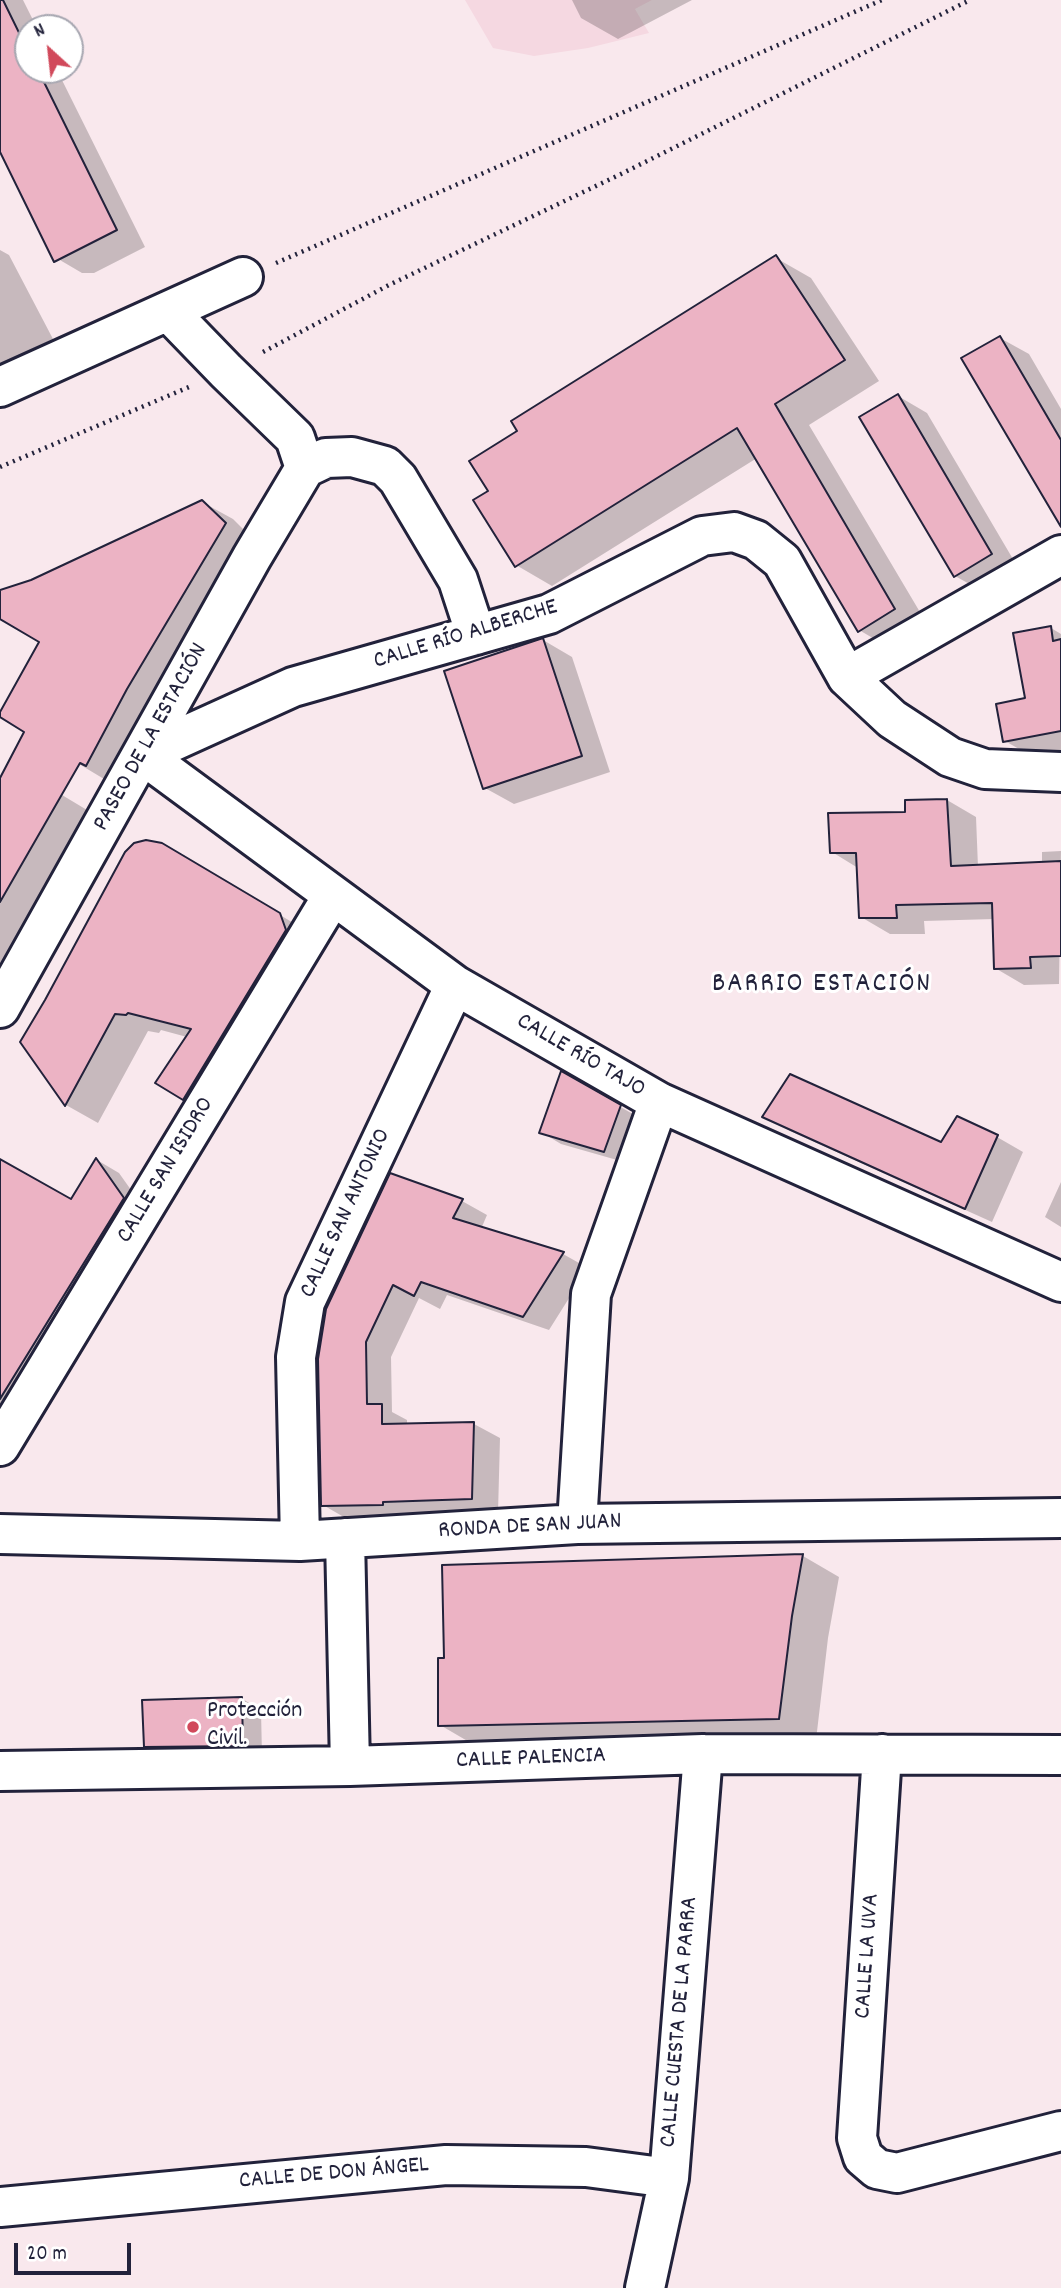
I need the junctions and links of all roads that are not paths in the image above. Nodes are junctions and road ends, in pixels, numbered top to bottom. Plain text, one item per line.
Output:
1 (243, 277) road end
2 (168, 311) junction
3 (0, 387) edge
4 (305, 468) junction
5 (1061, 555) edge
6 (476, 635) junction
7 (847, 677) junction
8 (143, 755) junction
9 (1061, 772) edge
10 (333, 895) junction
11 (455, 985) junction
12 (0, 1008) edge
13 (659, 1102) junction
14 (1061, 1282) edge
15 (0, 1446) edge
16 (1061, 1518) edge
17 (577, 1524) junction
18 (0, 1534) edge
19 (345, 1538) junction
20 (300, 1541) junction
21 (882, 1754) junction
22 (703, 1755) junction
23 (1061, 1755) edge
24 (350, 1766) junction
25 (0, 1771) edge
26 (1061, 2131) edge
27 (668, 2178) junction
28 (0, 2207) edge
29 (645, 2288) edge

1 - 2 street
2 - 3 street
2 - 4 street
4 - 6 street
4 - 8 street, PASEO DE LA ESTACIÓN
5 - 7 street
6 - 7 street, CALLE RÍO ALBERCHE
6 - 8 street, CALLE RÍO ALBERCHE
7 - 9 street, CALLE RÍO ALBERCHE
8 - 10 street, CALLE RÍO TAJO
8 - 12 street, PASEO DE LA ESTACIÓN
10 - 11 street, CALLE RÍO TAJO
10 - 15 street, CALLE SAN ISIDRO
11 - 13 street, CALLE RÍO TAJO
11 - 20 street, CALLE SAN ANTONIO
13 - 14 street, CALLE RÍO TAJO
13 - 17 street
16 - 17 street, RONDA DE SAN JUAN
17 - 19 street, RONDA DE SAN JUAN
18 - 20 street, RONDA DE SAN JUAN
19 - 20 street, RONDA DE SAN JUAN
19 - 24 street
21 - 22 street, CALLE PALENCIA
21 - 23 street, CALLE PALENCIA
21 - 26 street, CALLE LA UVA
22 - 24 street, CALLE PALENCIA
22 - 27 street, CALLE CUESTA DE LA PARRA
24 - 25 street, CALLE PALENCIA
27 - 28 street, CALLE DE DON ÁNGEL
27 - 29 street, CALLE CUESTA DE LA PARRA

